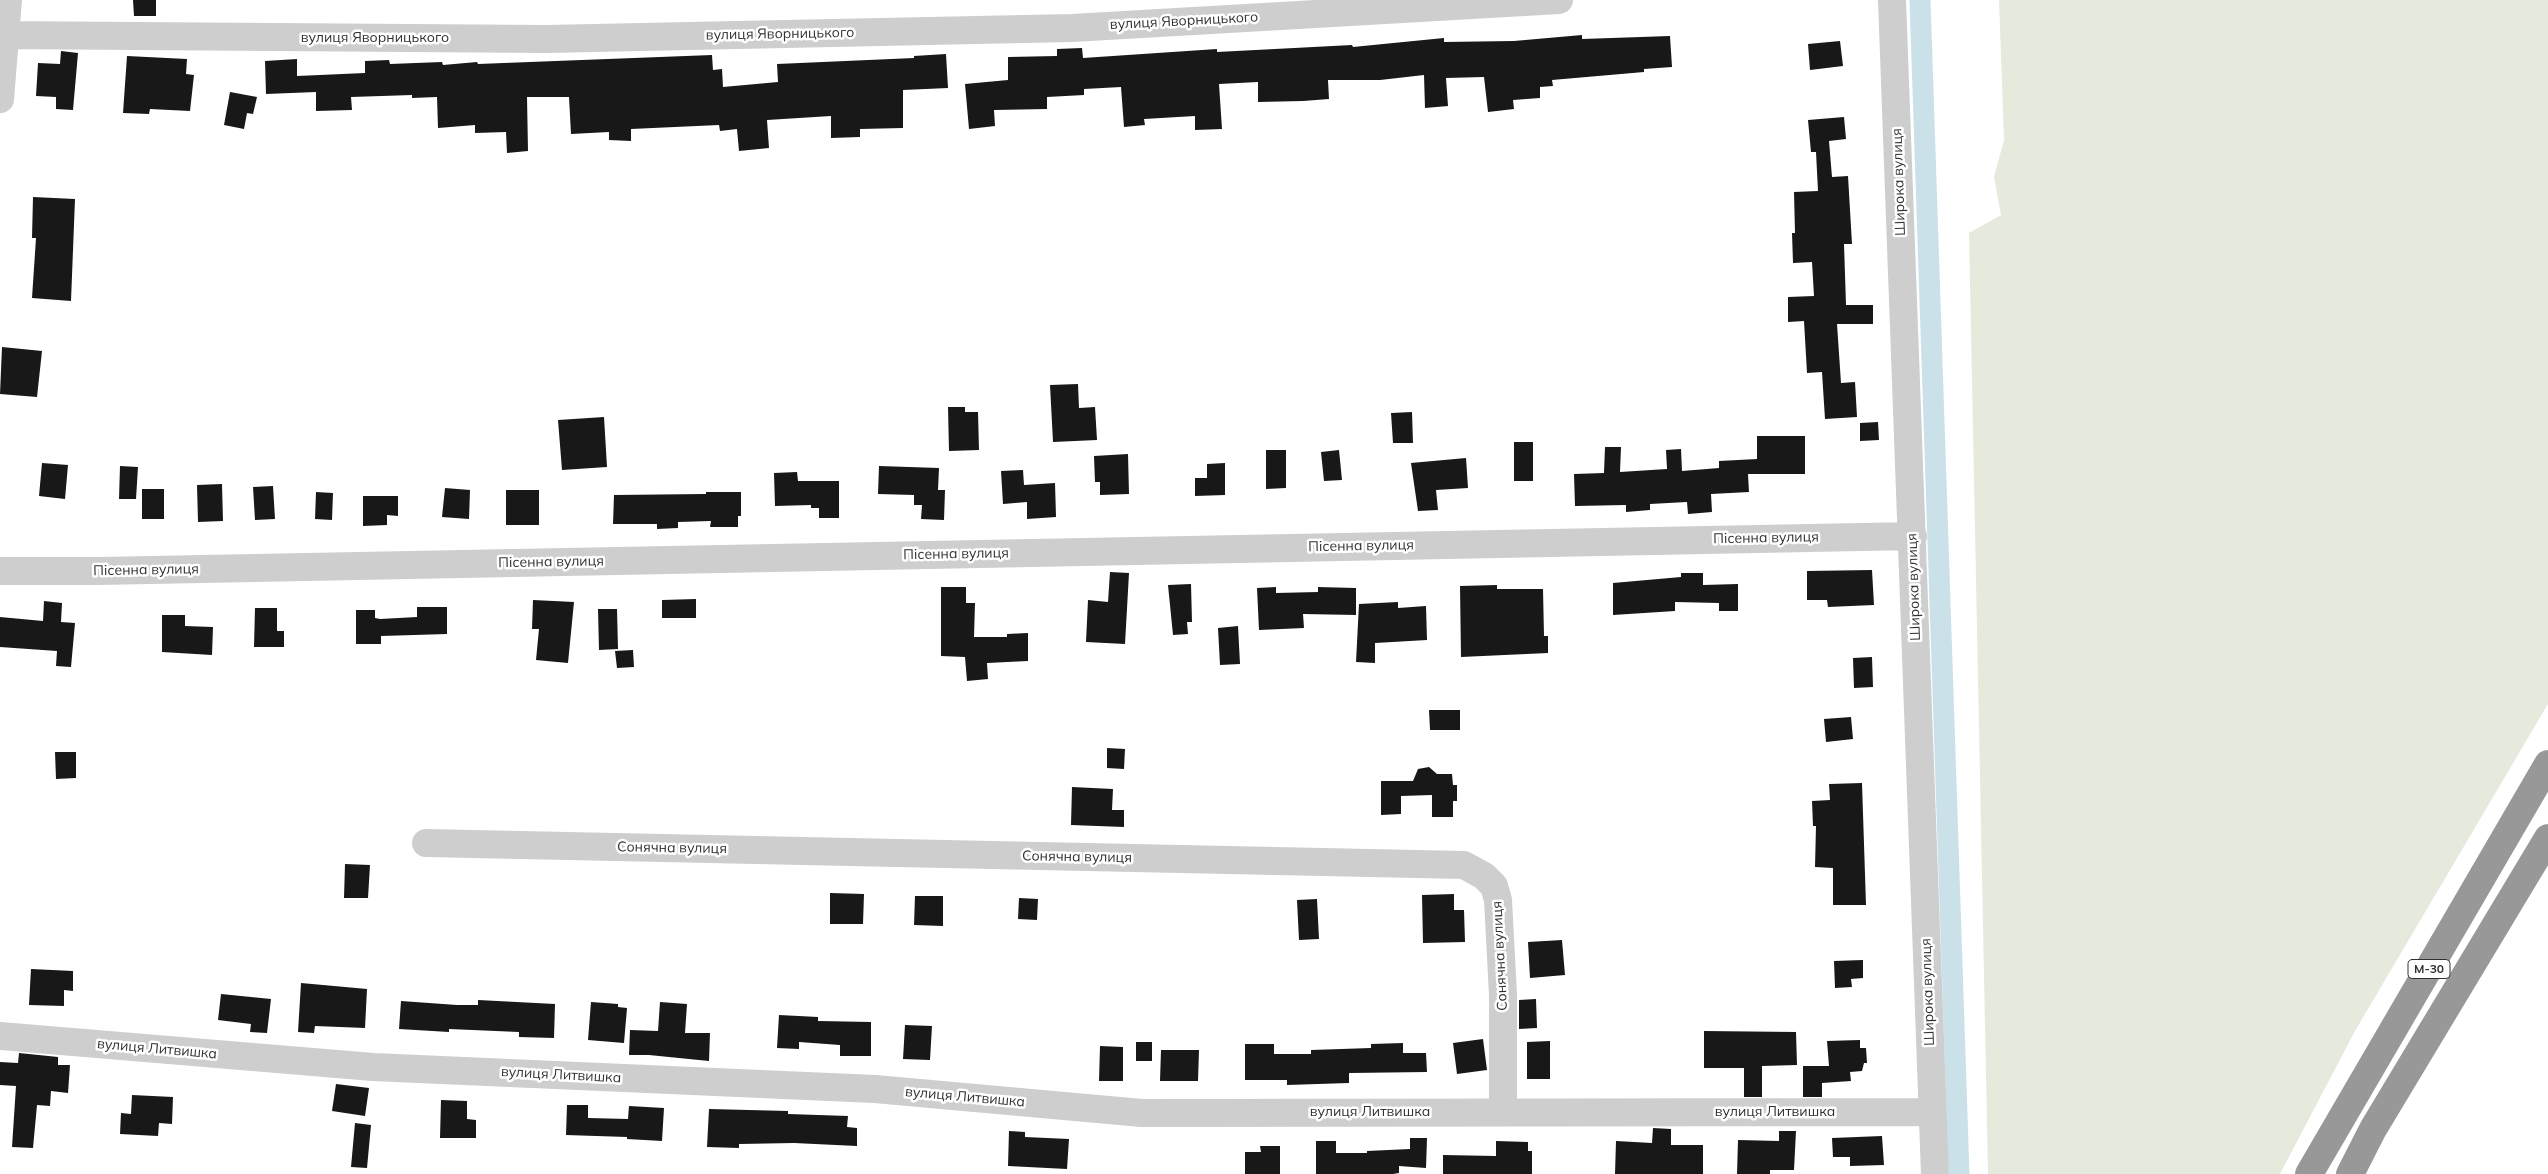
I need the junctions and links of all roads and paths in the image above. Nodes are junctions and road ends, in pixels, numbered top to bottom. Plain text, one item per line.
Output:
1 (8, 0) edge
2 (1559, 0) edge
3 (1892, 0) edge
4 (2, 35) edge
5 (0, 99) edge
6 (1913, 536) junction
7 (0, 570) edge
8 (2548, 764) edge
9 (2548, 838) edge
10 (426, 843) dead end
11 (0, 1036) edge
12 (1503, 1111) junction
13 (1932, 1112) junction
14 (1935, 1174) edge
15 (2310, 1174) edge
16 (2350, 1174) edge

1 - 4 street
2 - 4 street, вулиця Яворницького
3 - 6 street, Широка вулиця
4 - 5 street
6 - 7 street, Пісенна вулиця
6 - 13 street, Широка вулиця
8 - 15 highway, М-30
9 - 16 highway, М-30
10 - 12 street, Сонячна вулиця
11 - 12 street, вулиця Литвишка
12 - 13 street, вулиця Литвишка
13 - 14 street, Широка вулиця

